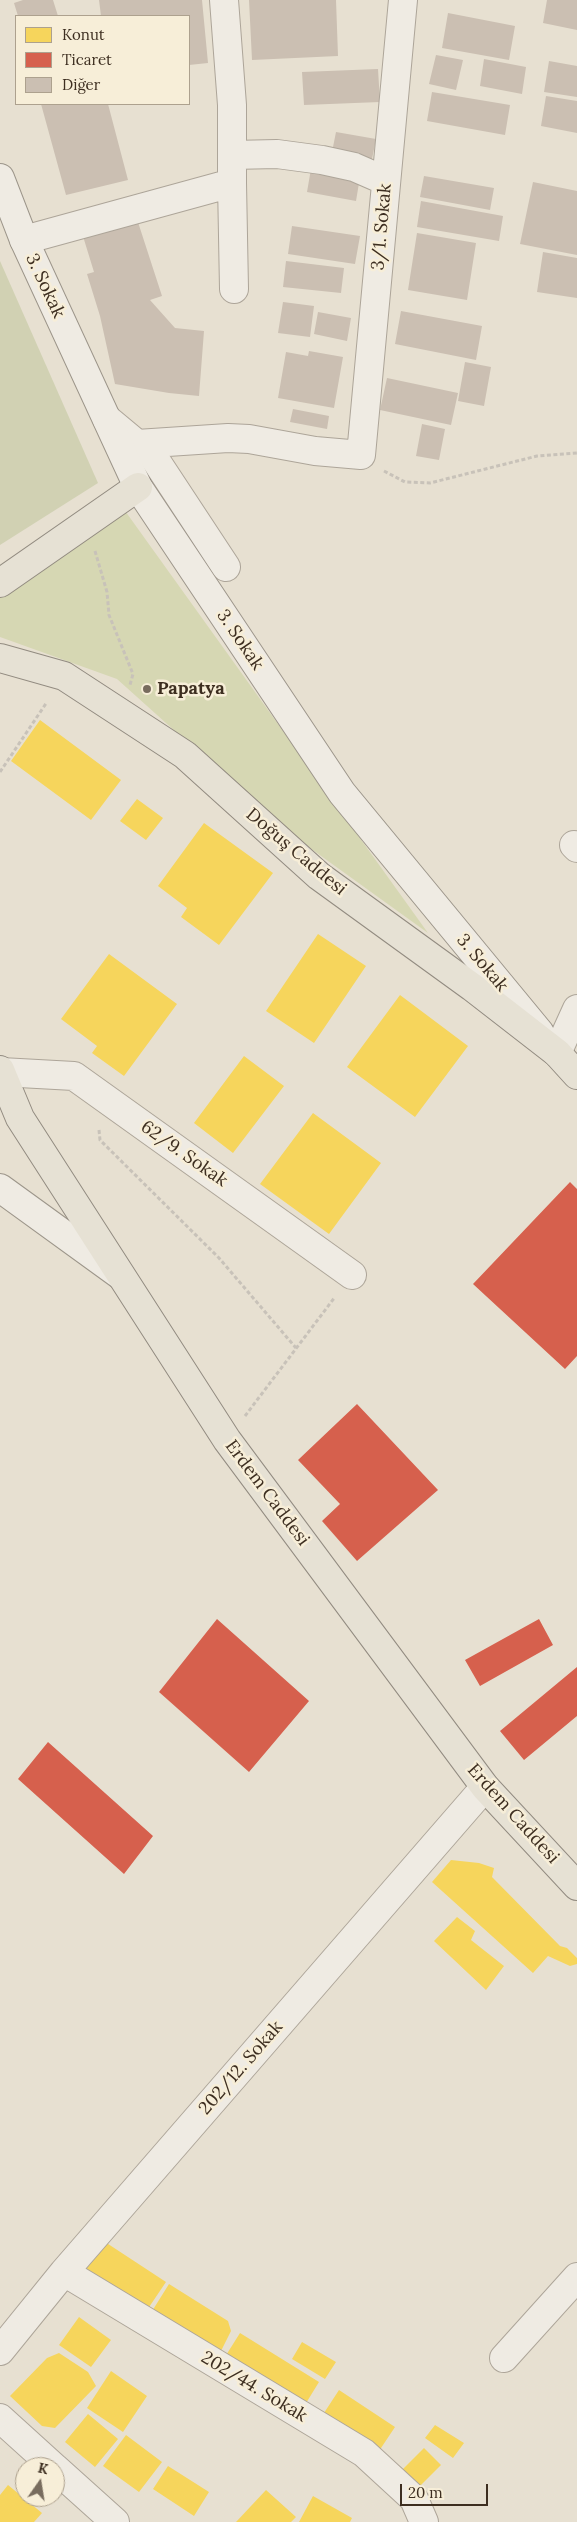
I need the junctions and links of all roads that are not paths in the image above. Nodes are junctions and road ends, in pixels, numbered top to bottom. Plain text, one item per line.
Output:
1 (224, 0) edge
2 (403, 0) edge
3 (232, 155) junction
4 (0, 178) edge
5 (386, 181) junction
6 (232, 183) junction
7 (24, 240) junction
8 (234, 289) dead end
9 (106, 419) junction
10 (145, 444) junction
11 (138, 487) junction
12 (226, 567) dead end
13 (0, 584) edge
14 (0, 658) edge
15 (577, 1009) edge
16 (557, 1053) junction
17 (0, 1071) edge
18 (577, 1075) edge
19 (10, 1120) edge
20 (3, 1197) edge
21 (121, 1275) junction
22 (352, 1275) road end
23 (485, 1787) junction
24 (577, 1886) edge
25 (64, 2272) junction
26 (577, 2277) edge
27 (0, 2352) edge
28 (504, 2358) dead end
29 (0, 2418) edge
30 (42, 2457) edge
31 (65, 2478) edge
32 (114, 2522) edge
33 (424, 2522) edge

1 - 3 street
2 - 5 street, 3/1. Sokak
3 - 5 street
3 - 6 street
4 - 7 street, 3. Sokak
5 - 10 street, 3/1. Sokak
6 - 7 street
6 - 8 street
7 - 9 street, 3. Sokak
9 - 10 street
9 - 11 street, 3. Sokak
10 - 12 street
11 - 13 main road
11 - 16 street, 3. Sokak
14 - 16 main road, Doğuş Caddesi
15 - 16 street
16 - 18 main road, Doğuş Caddesi
17 - 19 main road, Erdem Caddesi
17 - 22 street, 62/9. Sokak
19 - 21 main road, Erdem Caddesi
20 - 21 street
21 - 23 main road, Erdem Caddesi
23 - 24 main road, Erdem Caddesi
23 - 25 street, 202/12. Sokak
25 - 27 street, 202/12. Sokak
25 - 33 street, 202/44. Sokak
26 - 28 street
29 - 30 street
31 - 32 street

